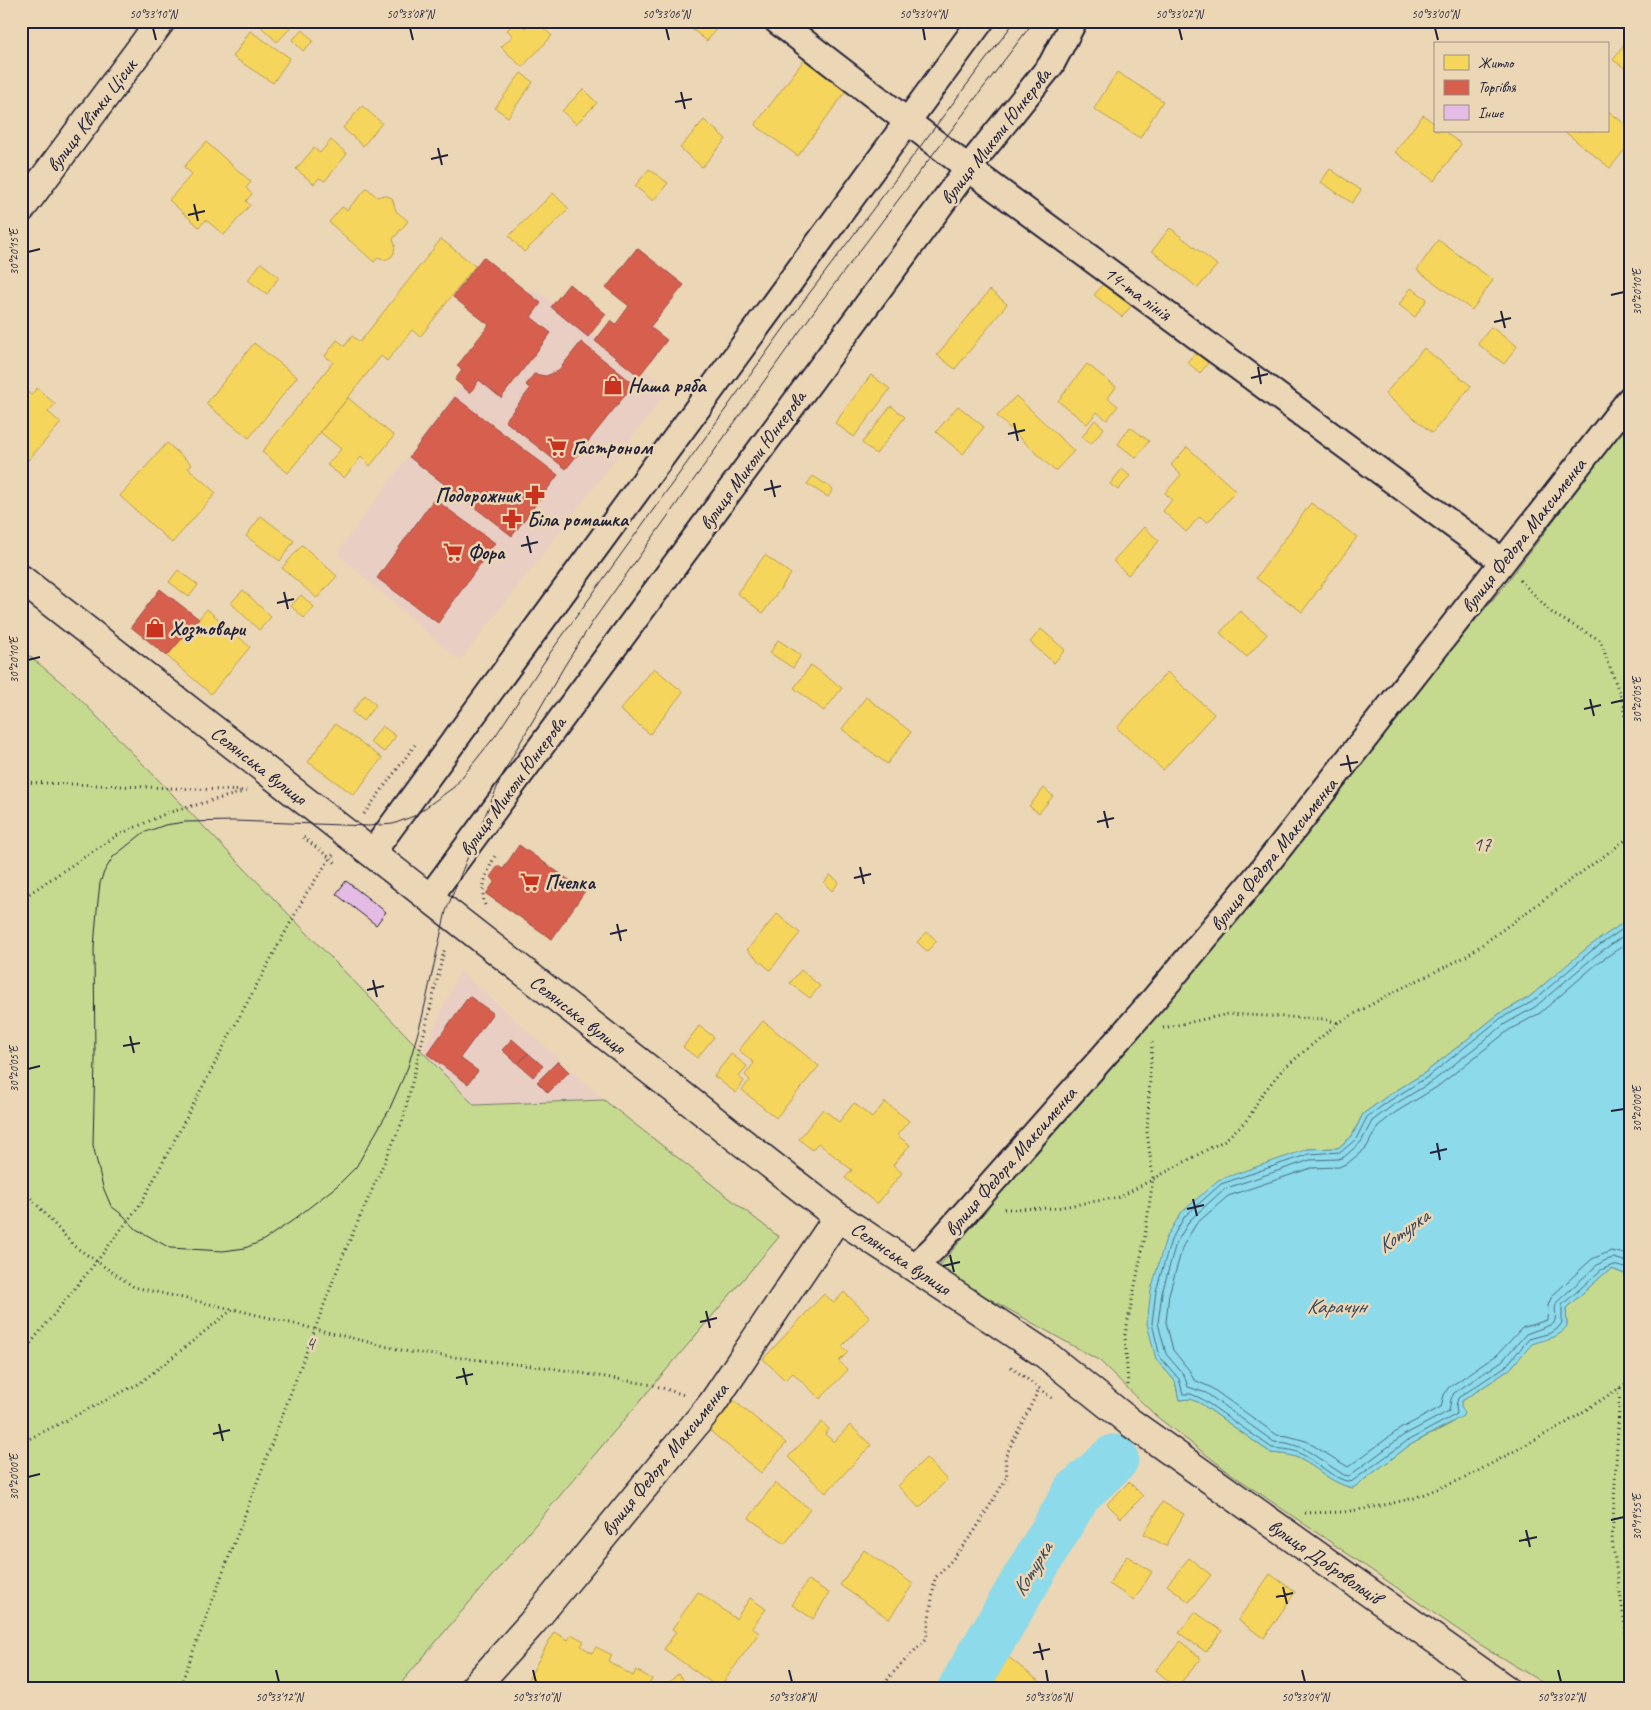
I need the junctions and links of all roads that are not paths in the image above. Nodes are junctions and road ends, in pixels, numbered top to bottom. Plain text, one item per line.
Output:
1 (162, 21) edge
2 (777, 21) edge
3 (981, 21) edge
4 (1074, 21) edge
5 (908, 121) junction
6 (968, 168) junction
7 (21, 209) edge
8 (1630, 400) edge
9 (1502, 562) junction
10 (21, 579) edge
11 (372, 853) junction
12 (429, 898) junction
13 (838, 1216) junction
14 (914, 1267) junction
15 (1138, 1429) joint
16 (473, 1689) edge
17 (1506, 1689) edge

1 - 7 street, вулиця Квітки Цісик
2 - 5 street, 14-та лінія
3 - 5 street
4 - 6 street, вулиця Миколи Юнкерова
5 - 6 street, 14-та лінія
5 - 11 street
6 - 9 street, 14-та лінія
6 - 12 street, вулиця Миколи Юнкерова
8 - 9 street, вулиця Федора Максименка
9 - 14 street, вулиця Федора Максименка
10 - 11 street, Селянська вулиця
11 - 12 street, Селянська вулиця
12 - 13 street, Селянська вулиця
13 - 14 street, Селянська вулиця
13 - 16 street, вулиця Федора Максименка
14 - 15 street, Селянська вулиця
15 - 17 street, вулиця Добровольців

